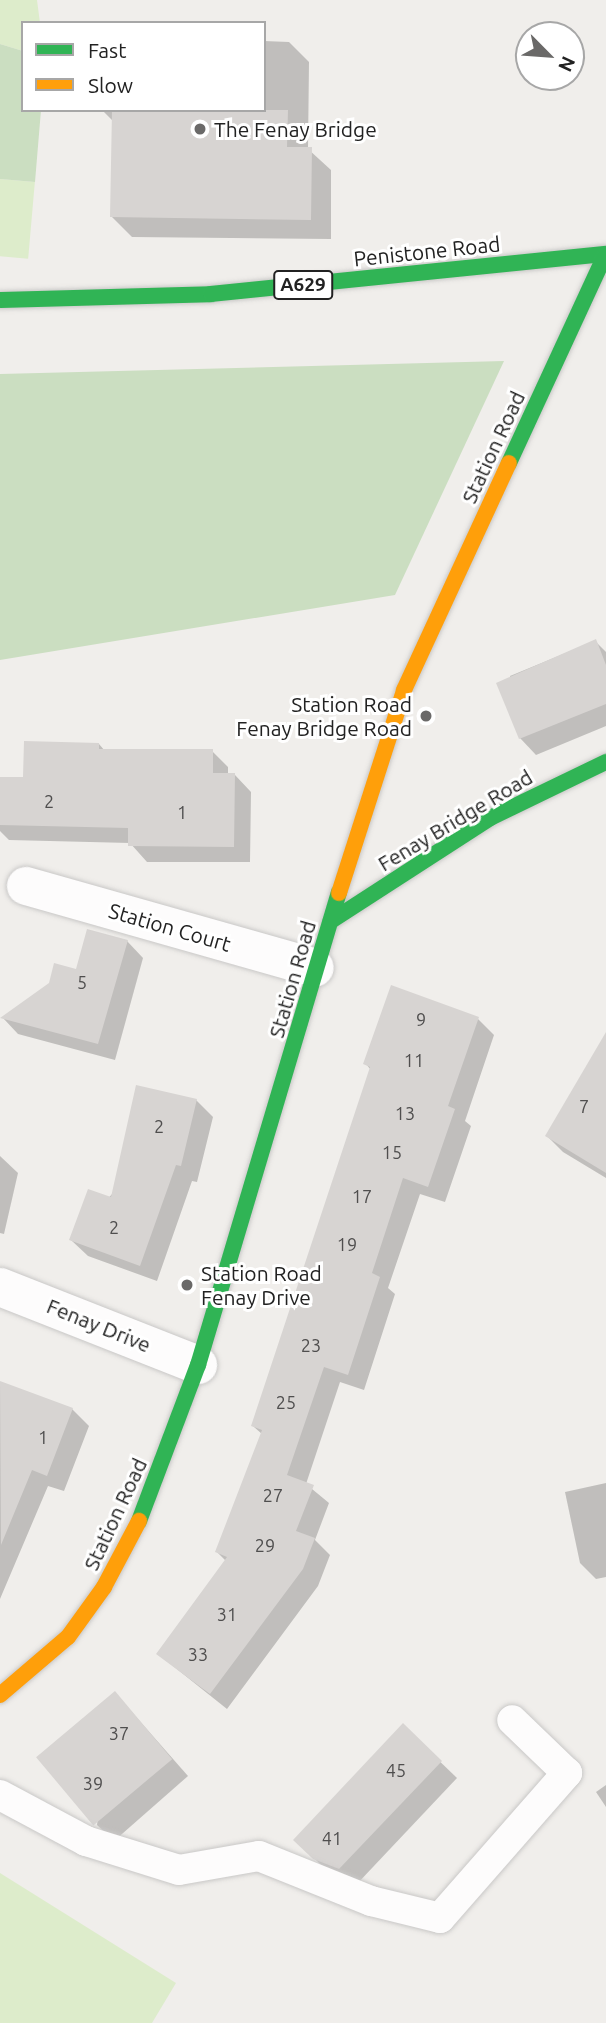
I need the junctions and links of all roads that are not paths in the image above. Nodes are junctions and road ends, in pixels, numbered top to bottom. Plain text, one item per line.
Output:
1 (606, 255) edge
2 (0, 300) edge
3 (606, 762) edge
4 (26, 886) dead end
5 (331, 921) junction
6 (315, 968) junction
7 (0, 1287) edge
8 (198, 1365) junction
9 (0, 1695) edge
10 (512, 1720) dead end
11 (0, 1795) edge

1 - 2 main road, Penistone Road / A629
1 - 5 main road, Station Road
3 - 5 main road, Fenay Bridge Road
4 - 6 street, Station Court
5 - 6 main road, Station Road
6 - 8 main road, Station Road
7 - 8 street, Fenay Drive
8 - 9 main road, Station Road
10 - 11 lane

